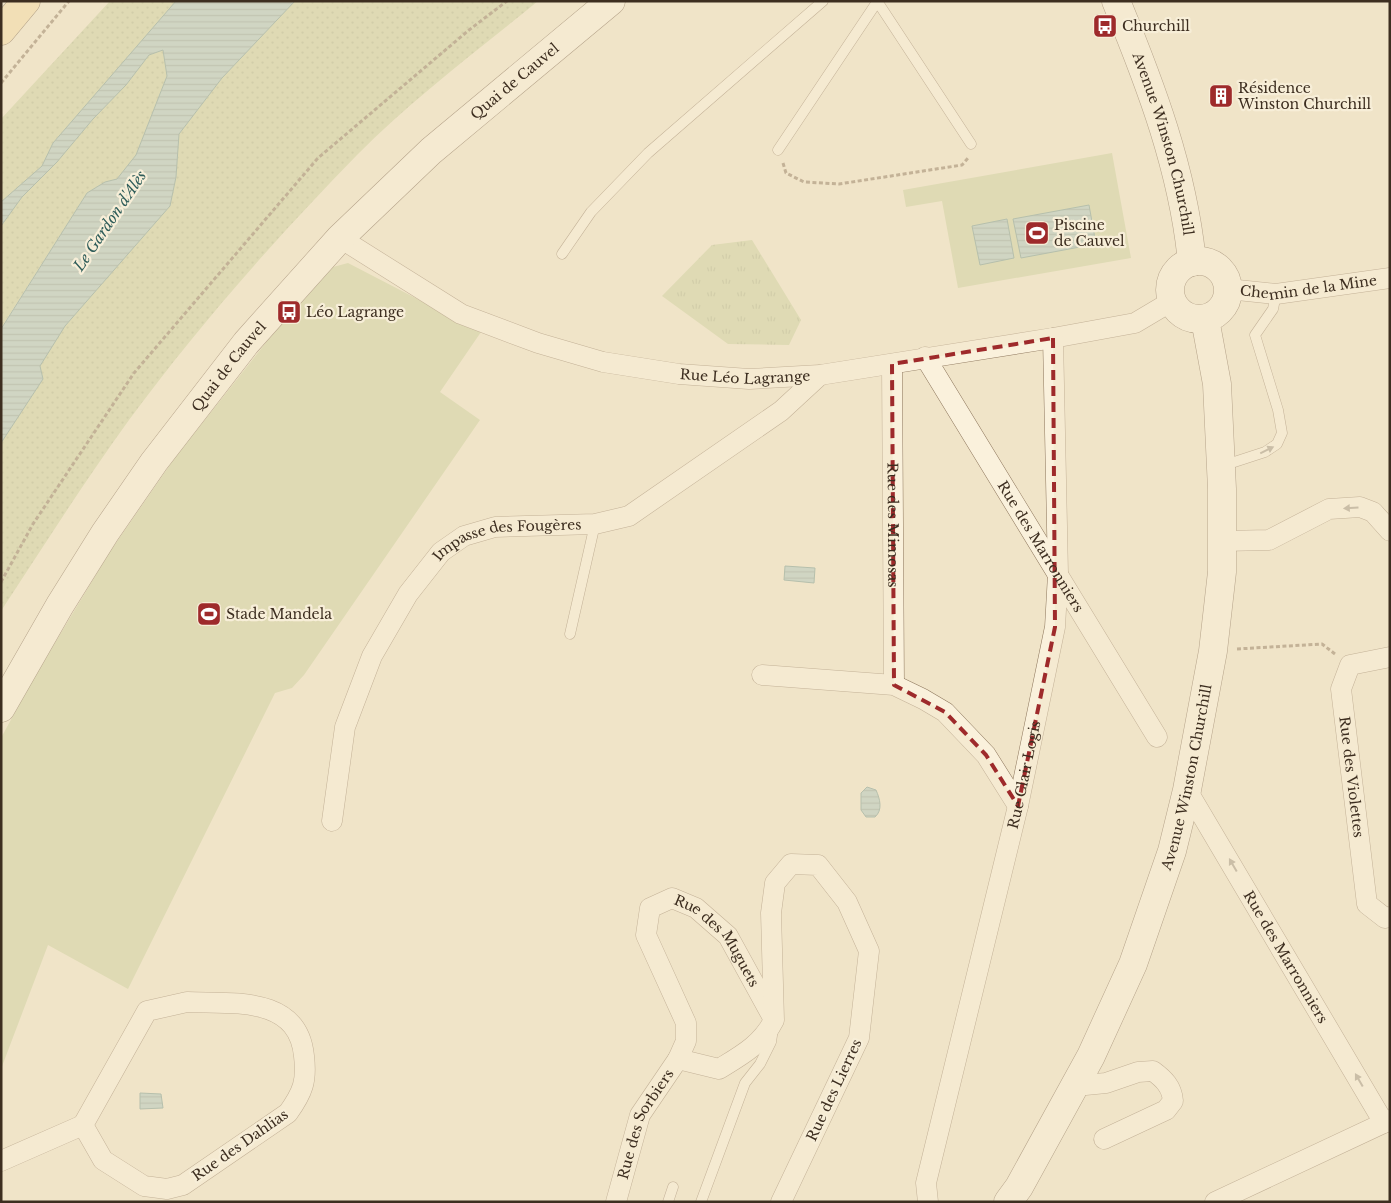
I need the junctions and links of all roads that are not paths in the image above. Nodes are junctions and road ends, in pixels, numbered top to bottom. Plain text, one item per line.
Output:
1 (26, 1) edge
2 (611, 1) edge
3 (823, 1) edge
4 (1116, 1) edge
5 (877, 2) edge
6 (1, 31) edge
7 (971, 144) road end
8 (778, 150) road end
9 (340, 238) junction
10 (562, 254) dead end
11 (1192, 262) junction
12 (1390, 278) edge
13 (1228, 289) junction
14 (1276, 294) junction
15 (1172, 301) junction
16 (1205, 319) junction
17 (1053, 338) junction
18 (926, 358) junction
19 (892, 364) junction
20 (820, 375) junction
21 (1221, 466) junction
22 (595, 524) junction
23 (1390, 531) edge
24 (1223, 541) junction
25 (1058, 574) junction
26 (570, 634) dead end
27 (1390, 657) edge
28 (762, 675) dead end
29 (894, 685) junction
30 (1, 708) edge
31 (1157, 737) dead end
32 (1187, 790) junction
33 (1018, 806) junction
34 (332, 821) dead end
35 (1390, 918) edge
36 (774, 1020) junction
37 (678, 1059) junction
38 (1075, 1086) junction
39 (1387, 1121) edge
40 (83, 1125) junction
41 (1104, 1139) dead end
42 (1, 1161) edge
43 (673, 1187) dead end
44 (1016, 1197) edge
45 (616, 1202) edge
46 (668, 1202) edge
47 (701, 1202) edge
48 (781, 1202) edge
49 (928, 1202) edge
50 (1215, 1202) edge

1 - 6 main road
2 - 9 main road, Quai de Cauvel
3 - 10 lane
4 - 11 main road, Avenue Winston Churchill
5 - 7 lane
5 - 8 lane
9 - 20 street, Rue Léo Lagrange
9 - 30 main road, Quai de Cauvel
11 - 13 main road
11 - 15 main road
12 - 14 street, Chemin de la Mine
13 - 14 street, Chemin de la Mine
13 - 16 main road
21 -> 14 lane
15 - 16 main road
15 - 17 street, Rue Léo Lagrange
16 - 21 main road, Avenue Winston Churchill
17 - 18 street, Rue Léo Lagrange
17 - 25 street, Rue Clair Logis
18 - 19 street, Rue Léo Lagrange
18 - 25 street, Rue des Marronniers
19 - 20 street, Rue Léo Lagrange
19 - 29 street, Rue des Mimosas
20 - 22 street, Impasse des Fougères
21 - 24 main road, Avenue Winston Churchill
22 - 26 lane
22 - 34 street, Impasse des Fougères
23 -> 24 street
24 - 32 main road, Avenue Winston Churchill
25 - 31 street, Rue des Marronniers
25 - 33 street, Rue Clair Logis
27 - 35 street, Rue des Violettes
28 - 29 street
29 - 33 street
32 - 38 main road, Avenue Winston Churchill
39 -> 32 street, Rue des Marronniers
33 - 49 street, Rue Clair Logis
36 - 37 street, Rue des Sorbiers
36 - 37 street, Rue des Muguets
36 - 47 lane
36 - 48 street, Rue des Lierres
37 - 45 street, Rue des Sorbiers
38 - 41 street
38 - 44 main road, Avenue Winston Churchill
39 - 50 street
40 - 40 street, Rue des Dahlias
40 - 42 street
43 - 46 lane

